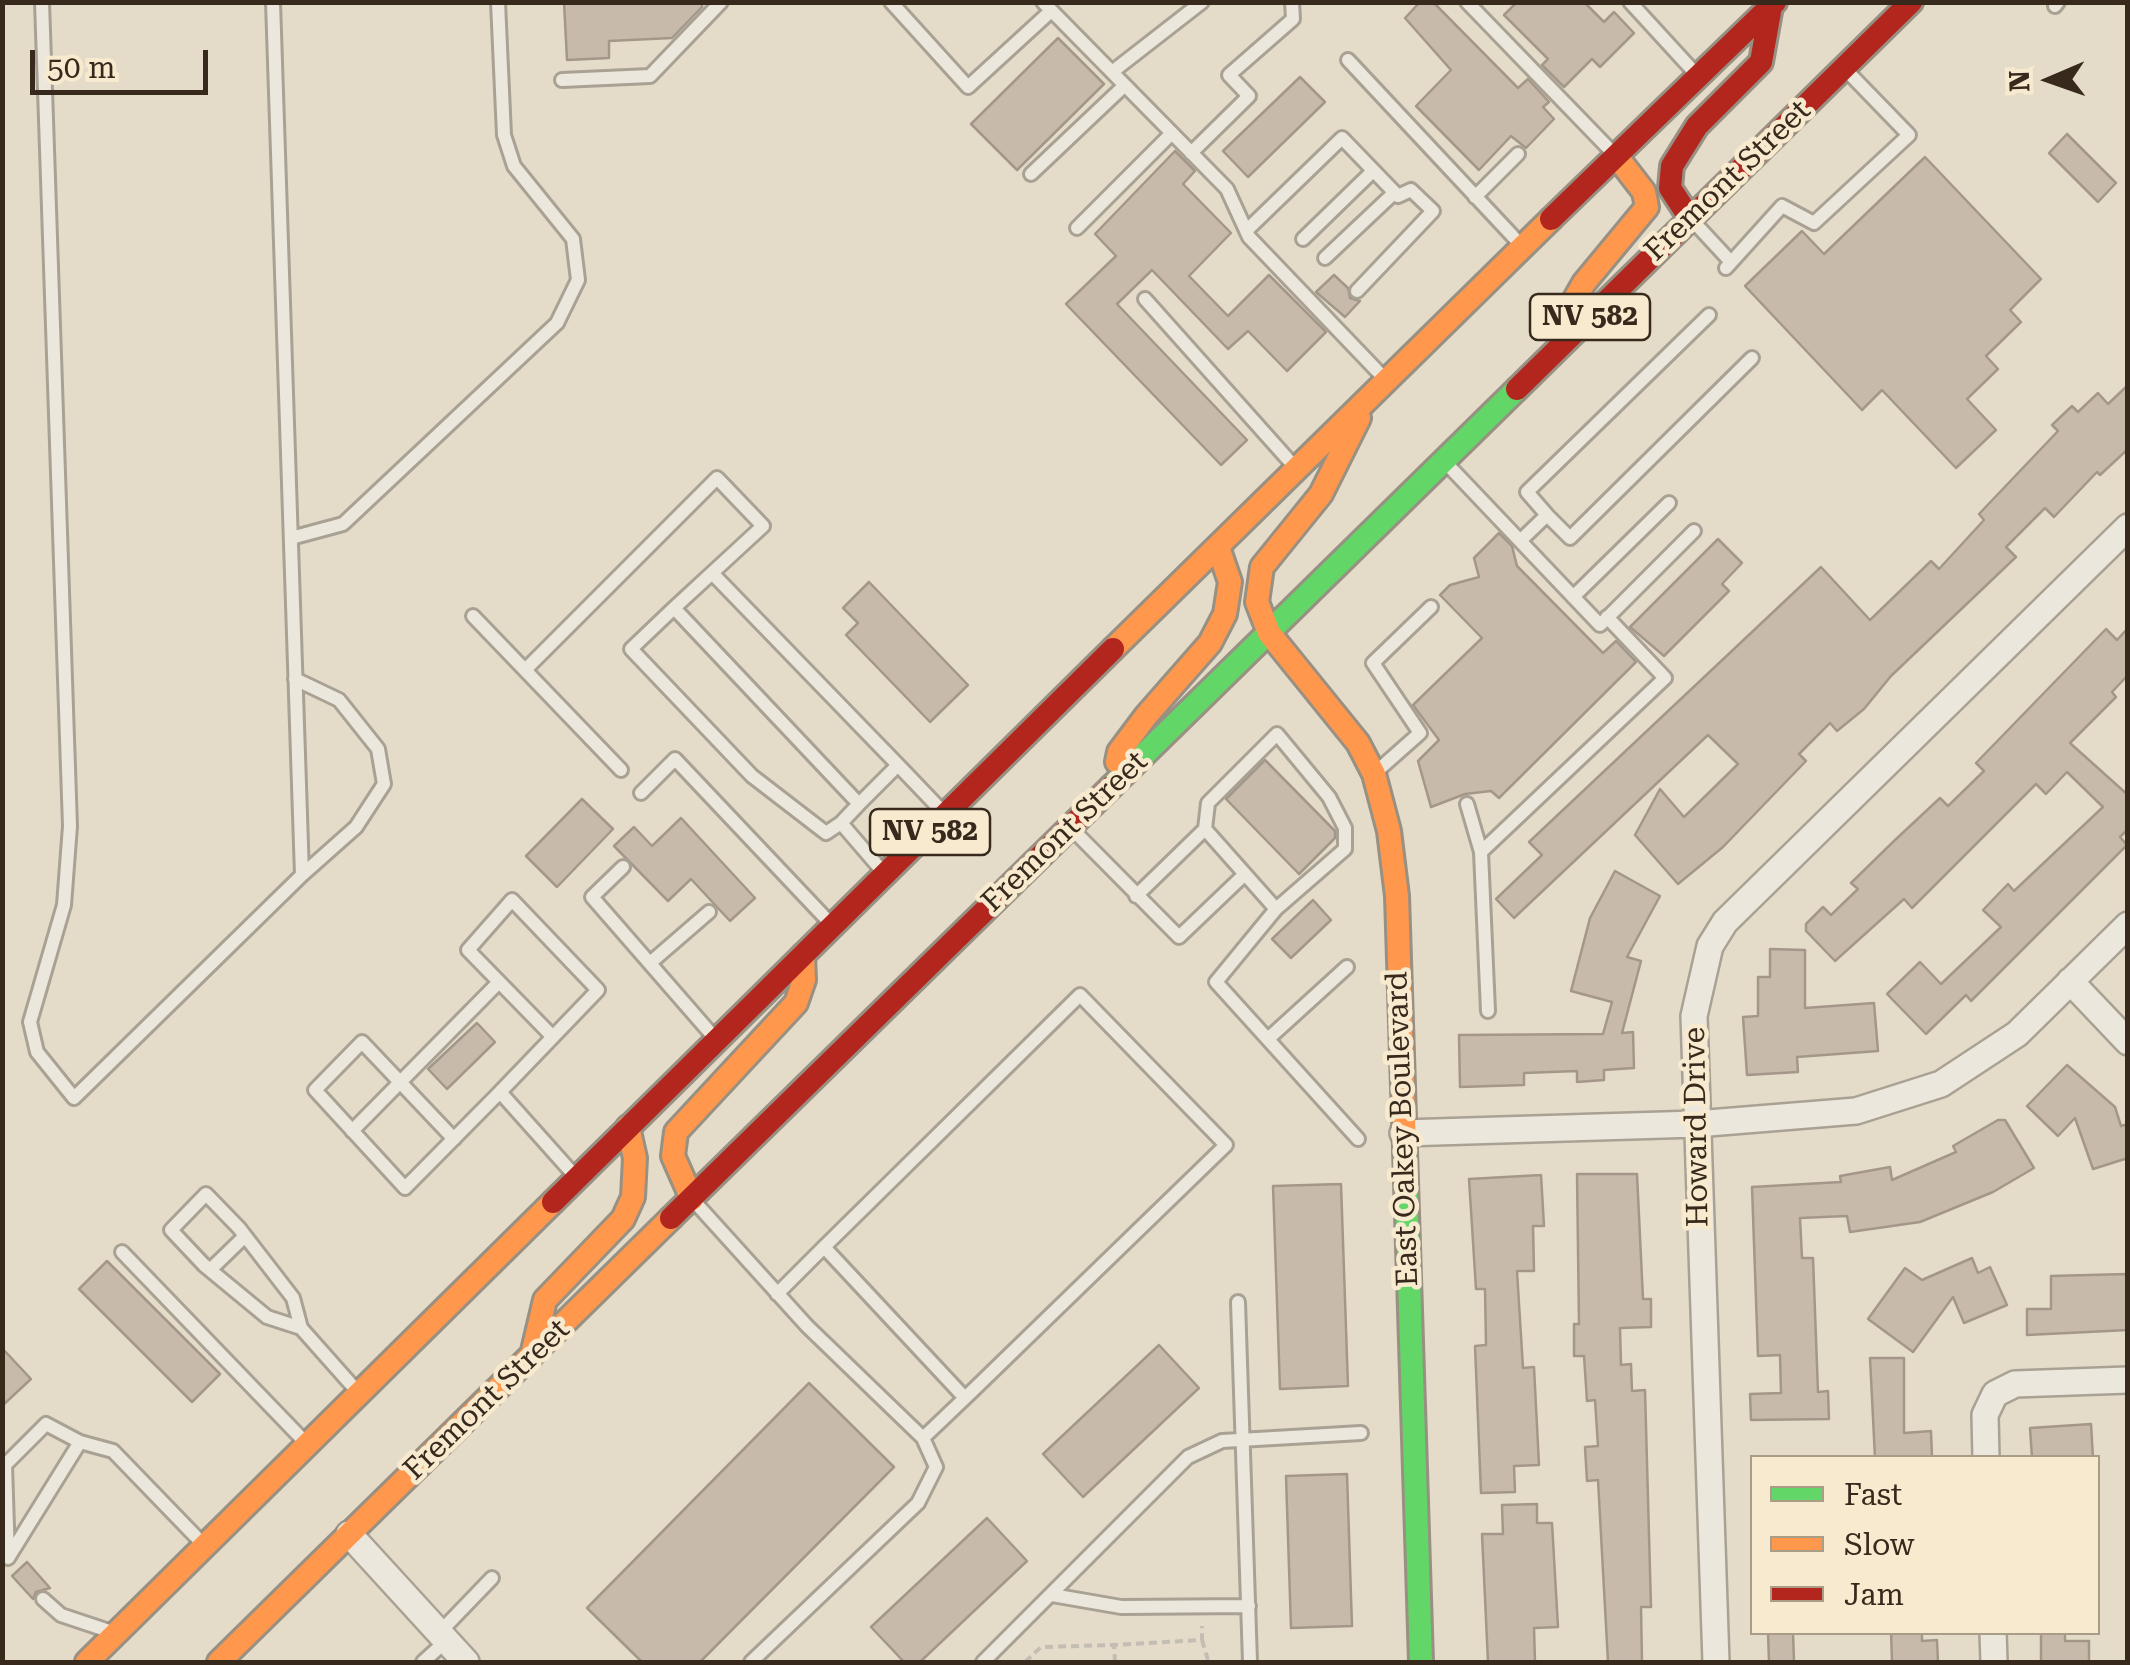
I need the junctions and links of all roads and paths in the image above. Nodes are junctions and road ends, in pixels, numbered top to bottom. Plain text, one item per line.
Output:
1 (42, 2) edge
2 (273, 2) edge
3 (498, 2) edge
4 (721, 2) edge
5 (891, 2) edge
6 (1202, 2) edge
7 (1292, 2) edge
8 (1467, 2) edge
9 (1630, 2) edge
10 (1911, 2) edge
11 (1773, 4) edge
12 (1048, 7) edge
13 (1348, 60) dead end
14 (1844, 68) junction
15 (1112, 72) junction
16 (1699, 76) junction
17 (562, 80) dead end
18 (1124, 86) junction
19 (1172, 133) junction
20 (1191, 153) junction
21 (1518, 154) dead end
22 (1616, 157) junction
23 (1373, 170) junction
24 (1030, 174) dead end
25 (1394, 193) junction
26 (1476, 197) junction
27 (1689, 217) junction
28 (1077, 228) dead end
29 (1246, 231) junction
30 (1303, 239) dead end
31 (1523, 248) junction
32 (1325, 258) dead end
33 (1356, 290) dead end
34 (1145, 299) dead end
35 (1709, 315) dead end
36 (1567, 340) junction
37 (1752, 358) dead end
38 (1377, 388) junction
39 (1444, 461) junction
40 (1296, 469) junction
41 (1669, 503) dead end
42 (1547, 515) junction
43 (2128, 526) edge
44 (1694, 530) dead end
45 (291, 538) junction
46 (1520, 541) junction
47 (1218, 547) junction
48 (712, 573) junction
49 (1573, 597) junction
50 (1432, 607) dead end
51 (674, 608) junction
52 (473, 616) dead end
53 (1607, 617) junction
54 (1269, 632) junction
55 (525, 670) junction
56 (296, 679) junction
57 (898, 765) junction
58 (621, 770) dead end
59 (1374, 774) junction
60 (1114, 784) junction
61 (641, 792) dead end
62 (858, 804) junction
63 (1467, 804) dead end
64 (946, 815) junction
65 (841, 822) junction
66 (1070, 828) junction
67 (1206, 830) junction
68 (1481, 852) junction
69 (623, 867) dead end
70 (302, 874) junction
71 (886, 874) junction
72 (1245, 874) junction
73 (1136, 896) junction
74 (1276, 909) junction
75 (709, 912) dead end
76 (2128, 925) edge
77 (833, 926) junction
78 (803, 955) junction
79 (650, 963) junction
80 (1347, 967) dead end
81 (2070, 981) junction
82 (499, 982) junction
83 (1488, 1012) dead end
84 (552, 1036) junction
85 (1269, 1038) junction
86 (717, 1041) junction
87 (2128, 1042) edge
88 (400, 1082) junction
89 (500, 1092) junction
90 (1696, 1124) junction
91 (628, 1128) junction
92 (352, 1131) junction
93 (1402, 1133) junction
94 (1358, 1138) dead end
95 (454, 1139) junction
96 (577, 1178) junction
97 (692, 1198) junction
98 (245, 1236) junction
99 (824, 1247) junction
100 (122, 1252) dead end
101 (210, 1270) junction
102 (777, 1294) junction
103 (1238, 1302) dead end
104 (300, 1328) junction
105 (532, 1355) junction
106 (2128, 1380) edge
107 (358, 1392) junction
108 (964, 1398) junction
109 (1361, 1433) dead end
110 (923, 1438) junction
111 (1241, 1438) junction
112 (80, 1442) junction
113 (306, 1443) junction
114 (1986, 1455) edge
115 (350, 1534) junction
116 (203, 1544) junction
117 (8, 1558) junction
118 (16, 1571) dead end
119 (492, 1578) dead end
120 (1052, 1595) junction
121 (43, 1599) dead end
122 (1201, 1606) junction
123 (1249, 1606) junction
124 (114, 1633) junction
125 (1993, 1635) edge
126 (443, 1637) junction
127 (1202, 1640) junction
128 (1114, 1645) junction
129 (1208, 1660) edge
130 (86, 1662) edge
131 (219, 1662) edge
132 (423, 1662) edge
133 (466, 1662) edge
134 (751, 1662) edge
135 (983, 1662) edge
136 (1025, 1662) edge
137 (1114, 1662) edge
138 (1250, 1662) edge
139 (1421, 1662) edge
140 (1716, 1662) edge
141 (1994, 1662) edge

1 - 70 lane
2 - 45 lane
3 - 45 lane
4 - 17 lane
5 - 12 lane
6 - 15 lane
7 - 20 lane
8 - 22 lane
9 - 16 lane
10 - 14 main road, Fremont Street / NV 582
11 - 16 main road, NV 582
11 - 27 main road
12 - 15 lane
13 - 26 lane
14 - 27 main road, Fremont Street / NV 582
14 - 27 lane
15 - 18 lane
16 - 22 main road, NV 582
18 - 19 lane
18 - 24 lane
19 - 20 lane
19 - 28 lane
20 - 29 lane
21 - 26 lane
22 - 31 main road, NV 582
22 - 36 main road
23 - 25 lane
23 - 29 lane
23 - 30 lane
25 - 32 lane
25 - 33 lane
26 - 31 lane
27 - 36 main road, Fremont Street / NV 582
29 - 38 lane
31 - 38 main road, NV 582
34 - 40 lane
35 - 42 lane
36 - 39 main road, Fremont Street / NV 582
37 - 42 lane
38 - 40 main road, NV 582
38 - 54 main road
39 - 46 lane
39 - 54 main road, Fremont Street / NV 582
40 - 47 main road, NV 582
41 - 49 lane
42 - 46 lane
43 - 90 street, Howard Drive
44 - 53 lane
45 - 56 lane
46 - 49 lane
47 - 60 main road
47 - 64 main road, NV 582
48 - 51 lane
48 - 55 lane
48 - 57 lane
49 - 53 lane
50 - 59 lane
51 - 62 lane
51 - 65 lane
52 - 55 lane
53 - 68 lane
54 - 59 main road, East Oakey Boulevard
54 - 60 main road, Fremont Street / NV 582
55 - 58 lane
56 - 70 lane
56 - 70 lane
57 - 62 lane
57 - 64 lane
59 - 93 main road, East Oakey Boulevard
60 - 66 main road, Fremont Street / NV 582
61 - 77 lane
62 - 65 lane
63 - 68 lane
64 - 71 main road, NV 582
65 - 71 lane
66 - 73 lane
66 - 97 main road, Fremont Street / NV 582
67 - 72 lane
67 - 73 lane
67 - 74 lane
68 - 83 lane
69 - 79 lane
71 - 77 main road, NV 582
72 - 73 lane
72 - 74 lane
74 - 85 lane
75 - 79 lane
76 - 81 street
77 - 78 main road, NV 582
78 - 86 main road, NV 582
78 - 97 main road
79 - 86 lane
80 - 85 lane
81 - 87 street
81 - 90 street
82 - 84 lane
82 - 84 lane
82 - 88 lane
84 - 89 lane
85 - 94 lane
86 - 91 main road, NV 582
88 - 92 lane
88 - 92 lane
88 - 95 lane
89 - 95 lane
89 - 96 lane
90 - 93 street
90 - 140 street, Howard Drive
91 - 96 main road, NV 582
91 - 105 main road
92 - 95 lane
93 - 139 main road, East Oakey Boulevard
96 - 107 main road, NV 582
97 - 102 lane
97 - 105 main road, Fremont Street / NV 582
98 - 101 lane
98 - 101 lane
98 - 104 lane
99 - 102 lane
99 - 108 lane
99 - 108 lane
100 - 113 lane
101 - 104 lane
102 - 110 lane
103 - 111 lane
104 - 107 lane
105 - 115 main road, Fremont Street / NV 582
106 - 114 street
107 - 113 main road, NV 582
108 - 110 lane
109 - 111 lane
110 - 134 lane
111 - 120 lane
111 - 123 lane
112 - 116 lane
112 - 117 lane
112 - 117 lane
113 - 116 main road, NV 582
115 - 126 street
115 - 131 main road, Fremont Street / NV 582
116 - 124 main road, NV 582
117 - 118 lane
119 - 126 lane
120 - 122 lane
120 - 135 lane
121 - 124 lane
122 - 123 lane
122 - 127 path
123 - 138 lane
124 - 130 main road, NV 582
125 - 141 street
126 - 132 lane
126 - 133 street
127 - 128 path
127 - 129 path
128 - 136 path
128 - 137 path

